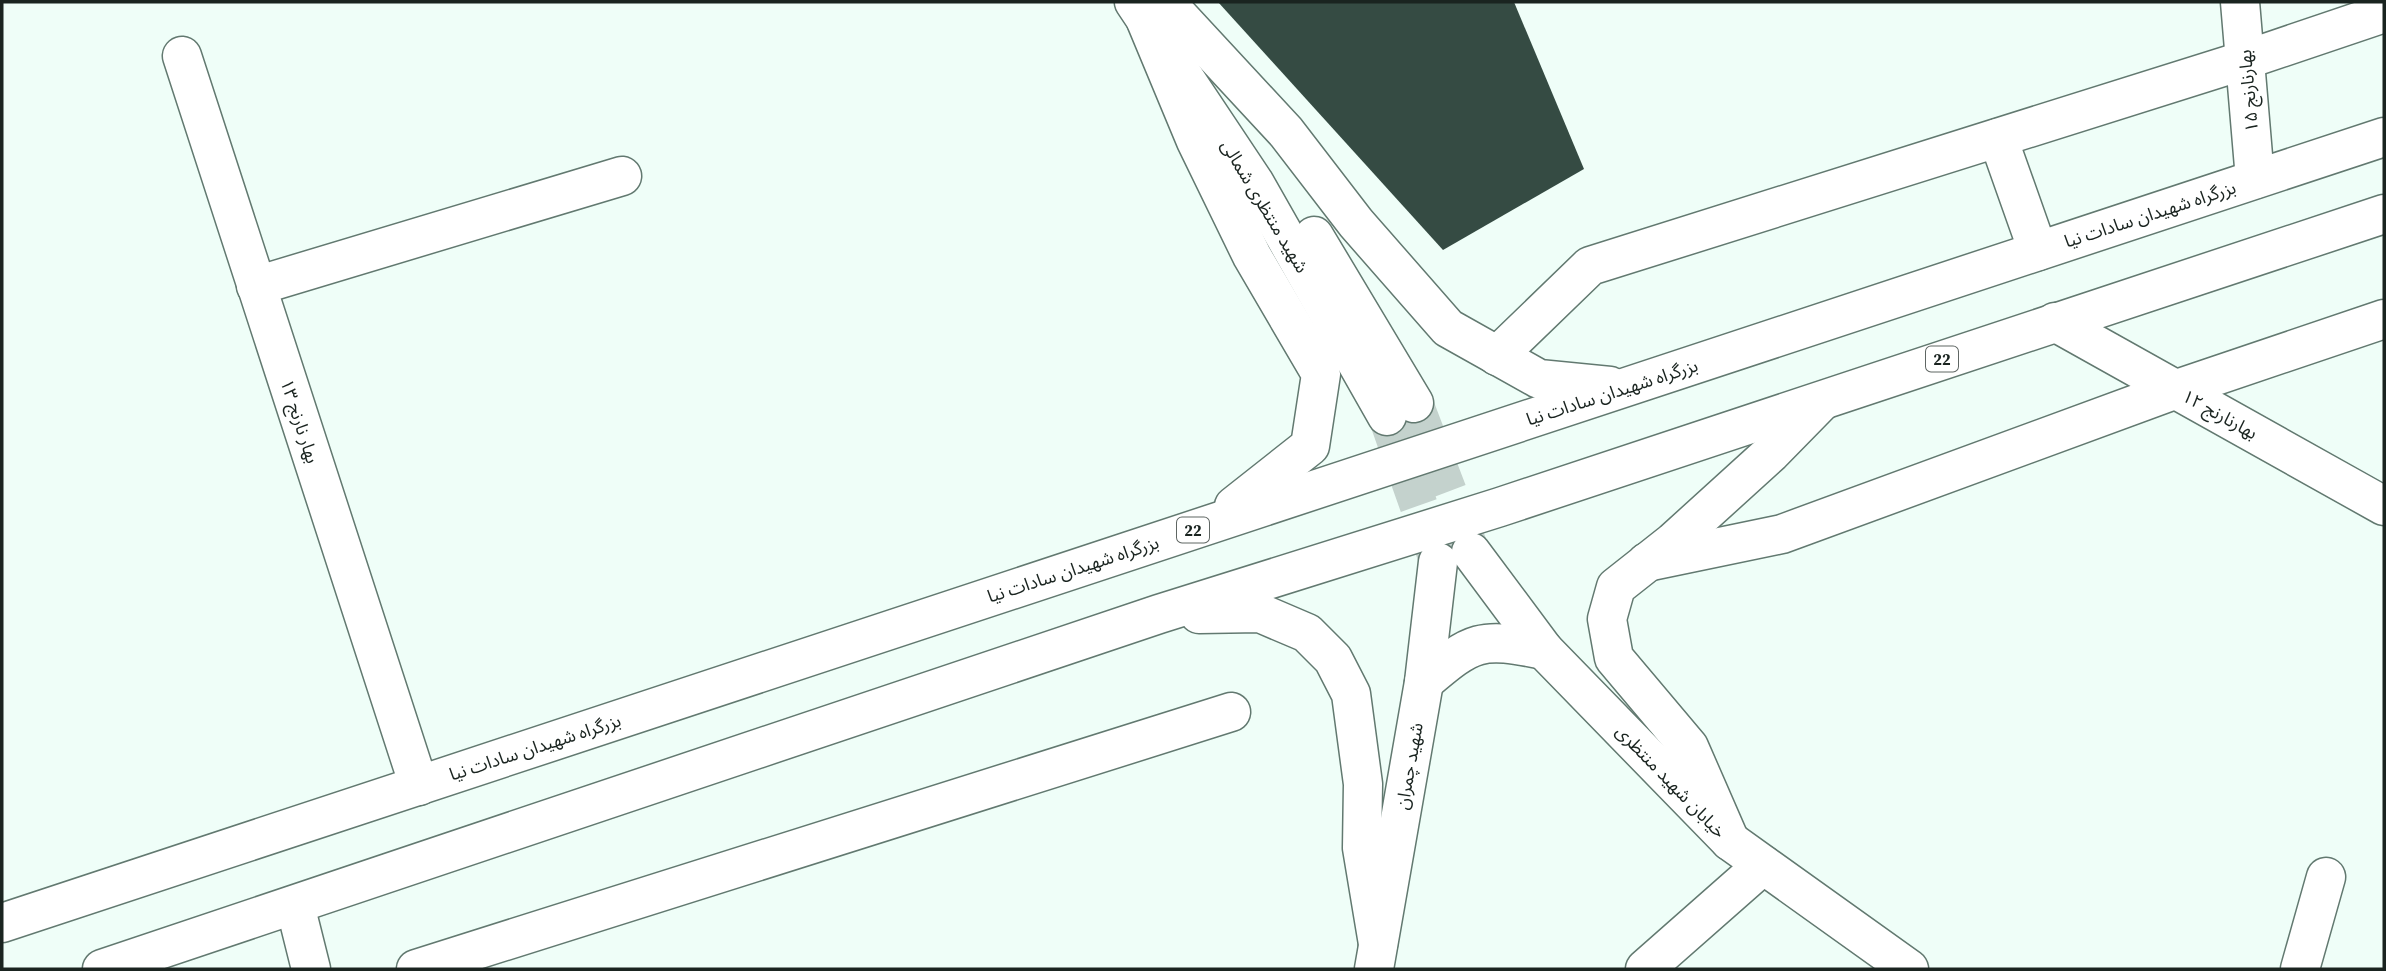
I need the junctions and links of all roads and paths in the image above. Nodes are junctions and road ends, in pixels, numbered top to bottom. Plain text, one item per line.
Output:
1 (2240, 2) edge
2 (1155, 9) edge
3 (2384, 13) edge
4 (182, 57) dead end
5 (2245, 60) junction
6 (2384, 137) edge
7 (1998, 138) junction
8 (622, 176) dead end
9 (2255, 179) junction
10 (2384, 214) edge
11 (2038, 251) junction
12 (256, 286) junction
13 (2384, 319) edge
14 (2055, 322) junction
15 (1497, 355) junction
16 (1626, 387) junction
17 (2176, 389) junction
18 (1825, 398) junction
19 (1400, 409) tunnel mouth
20 (2384, 506) edge
21 (1212, 523) junction
22 (1455, 557) joint
23 (1647, 562) junction
24 (1159, 614) junction
25 (1544, 650) junction
26 (1424, 682) junction
27 (1231, 712) dead end
28 (419, 786) junction
29 (1730, 841) junction
30 (1763, 865) junction
31 (2326, 877) dead end
32 (295, 905) junction
33 (2, 923) edge
34 (1376, 956) edge
35 (102, 969) edge
36 (312, 969) edge
37 (416, 969) edge
38 (1645, 969) edge
39 (1909, 969) edge
40 (2300, 969) edge

1 - 5 main road, بهارنارنج ۱۵
2 - 15 main road
2 - 19 main road, شهید منتظری شمالی
2 - 21 main road
3 - 5 main road
4 - 12 main road, بهار نارنج ۱۳
5 - 7 main road
5 - 9 main road, بهارنارنج ۱۵
6 - 9 main road, بزرگراه شهیدان سادات نیا / 22
7 - 11 main road
7 - 15 main road
8 - 12 main road
9 - 11 main road, بزرگراه شهیدان سادات نیا / 22
10 - 14 main road, 22
11 - 16 main road, بزرگراه شهیدان سادات نیا / 22
12 - 28 main road, بهار نارنج ۱۳
13 - 17 main road
14 - 17 main road, بهارنارنج ۱۲
14 - 18 main road, 22
15 - 16 main road
16 - 21 main road, بزرگراه شهیدان سادات نیا / 22
17 - 20 main road, بهارنارنج ۱۲
17 - 23 main road
18 - 23 main road
18 - 24 main road, 22
21 - 28 main road, بزرگراه شهیدان سادات نیا / 22
22 - 25 main road, خیابان شهید منتظری
22 - 26 main road, شهید چمران
23 - 29 main road
24 - 32 main road, 22
24 - 34 main road
25 - 26 main road
25 - 29 main road, خیابان شهید منتظری
26 - 34 main road, شهید چمران
27 - 37 main road
28 - 33 main road, بزرگراه شهیدان سادات نیا / 22
29 - 30 main road, خیابان شهید منتظری
30 - 38 main road
30 - 39 main road, خیابان شهید منتظری
31 - 40 main road
32 - 35 main road, 22
32 - 36 main road

